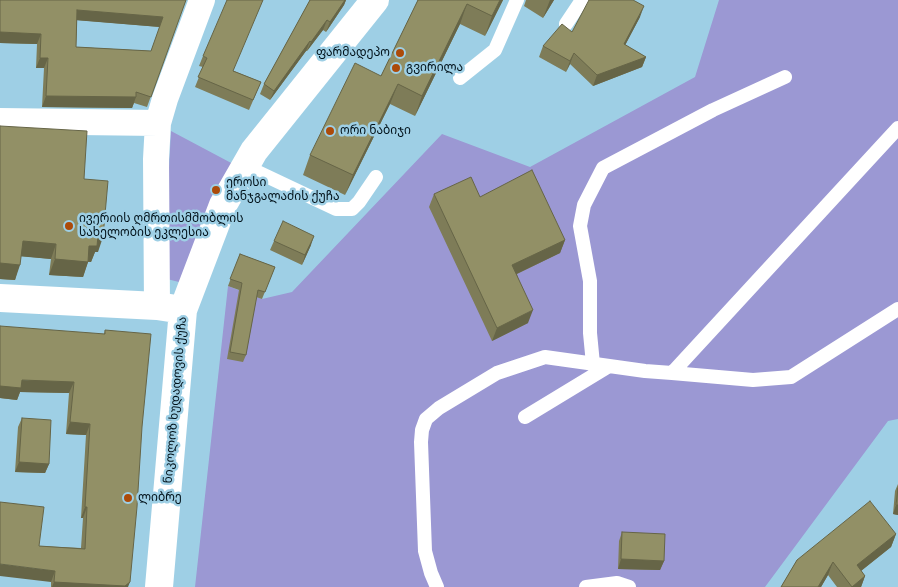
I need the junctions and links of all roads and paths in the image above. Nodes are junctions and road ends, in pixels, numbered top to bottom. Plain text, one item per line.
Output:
1 (202, 0) edge
2 (375, 0) edge
3 (517, 0) edge
4 (582, 0) edge
5 (566, 24) edge
6 (785, 77) dead end
7 (460, 78) dead end
8 (0, 121) edge
9 (158, 123) junction
10 (898, 128) edge
11 (245, 166) junction
12 (376, 177) dead end
13 (0, 298) edge
14 (157, 306) junction
15 (898, 309) edge
16 (183, 310) junction
17 (594, 364) junction
18 (609, 366) junction
19 (672, 373) junction
20 (525, 417) dead end
21 (159, 587) edge
22 (437, 587) edge
23 (586, 587) edge
24 (629, 587) edge

1 - 9 street
2 - 11 main road, ნიკოლოზ ხუდადოვის ქუჩა
3 - 7 lane
4 - 5 lane
6 - 17 lane
8 - 9 street
9 - 14 street
10 - 19 lane
11 - 12 lane
11 - 16 main road, ნიკოლოზ ხუდადოვის ქუჩა
13 - 14 main road
14 - 16 main road
15 - 19 lane
16 - 21 main road, ნიკოლოზ ხუდადოვის ქუჩა
17 - 18 lane
17 - 22 lane
18 - 19 lane
18 - 20 lane
23 - 24 lane

